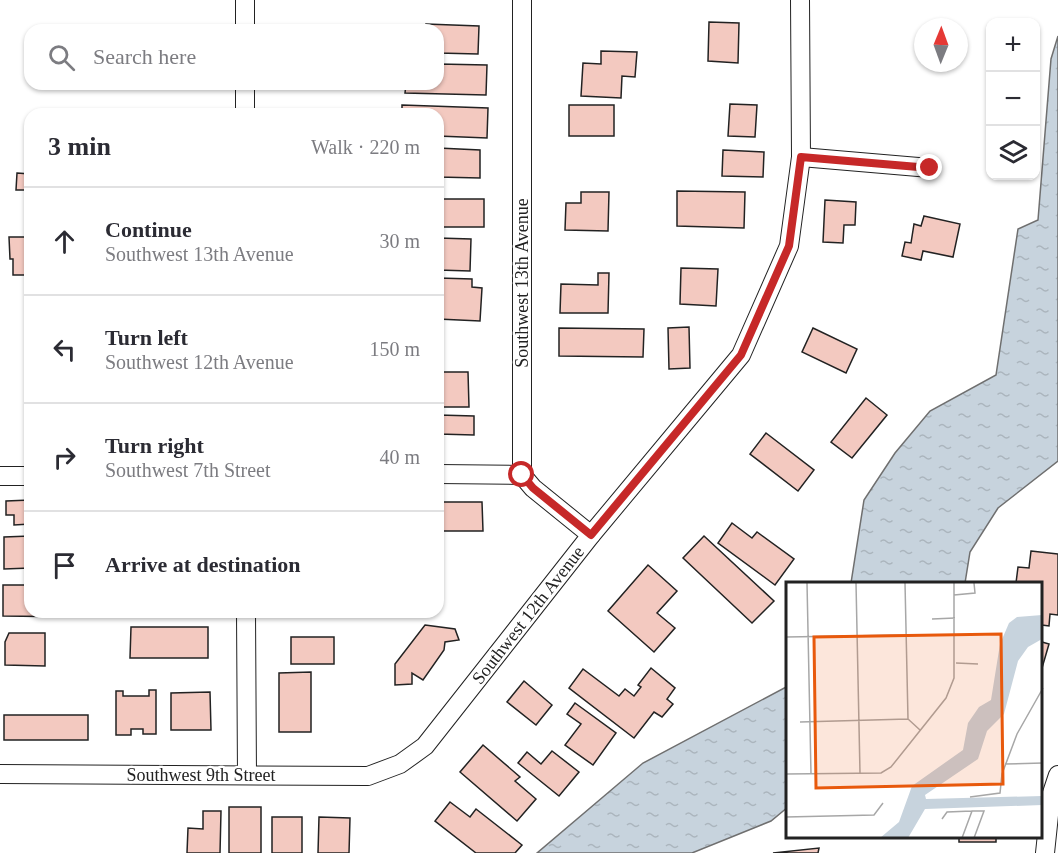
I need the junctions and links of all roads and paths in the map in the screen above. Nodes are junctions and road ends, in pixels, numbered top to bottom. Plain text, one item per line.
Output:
1 (244, 0) edge
2 (522, 0) edge
3 (800, 0) edge
4 (244, 24) edge
5 (244, 90) edge
6 (245, 108) edge
7 (801, 157) junction
8 (930, 168) dead end
9 (444, 474) edge
10 (522, 475) junction
11 (0, 476) edge
12 (24, 476) edge
13 (591, 535) junction
14 (246, 618) edge
15 (400, 764) joint
16 (0, 774) edge
17 (247, 775) junction
18 (1058, 775) edge
19 (1046, 853) edge

1 - 4 street
2 - 10 street, Southwest 13th Avenue
3 - 7 street, Southwest 12th Avenue
5 - 6 street
7 - 8 street
7 - 13 street, Southwest 12th Avenue
9 - 10 street
10 - 13 street
11 - 12 street
13 - 15 street, Southwest 12th Avenue
14 - 17 street
15 - 17 street, Southwest 9th Street
16 - 17 street, Southwest 9th Street
18 - 19 street

